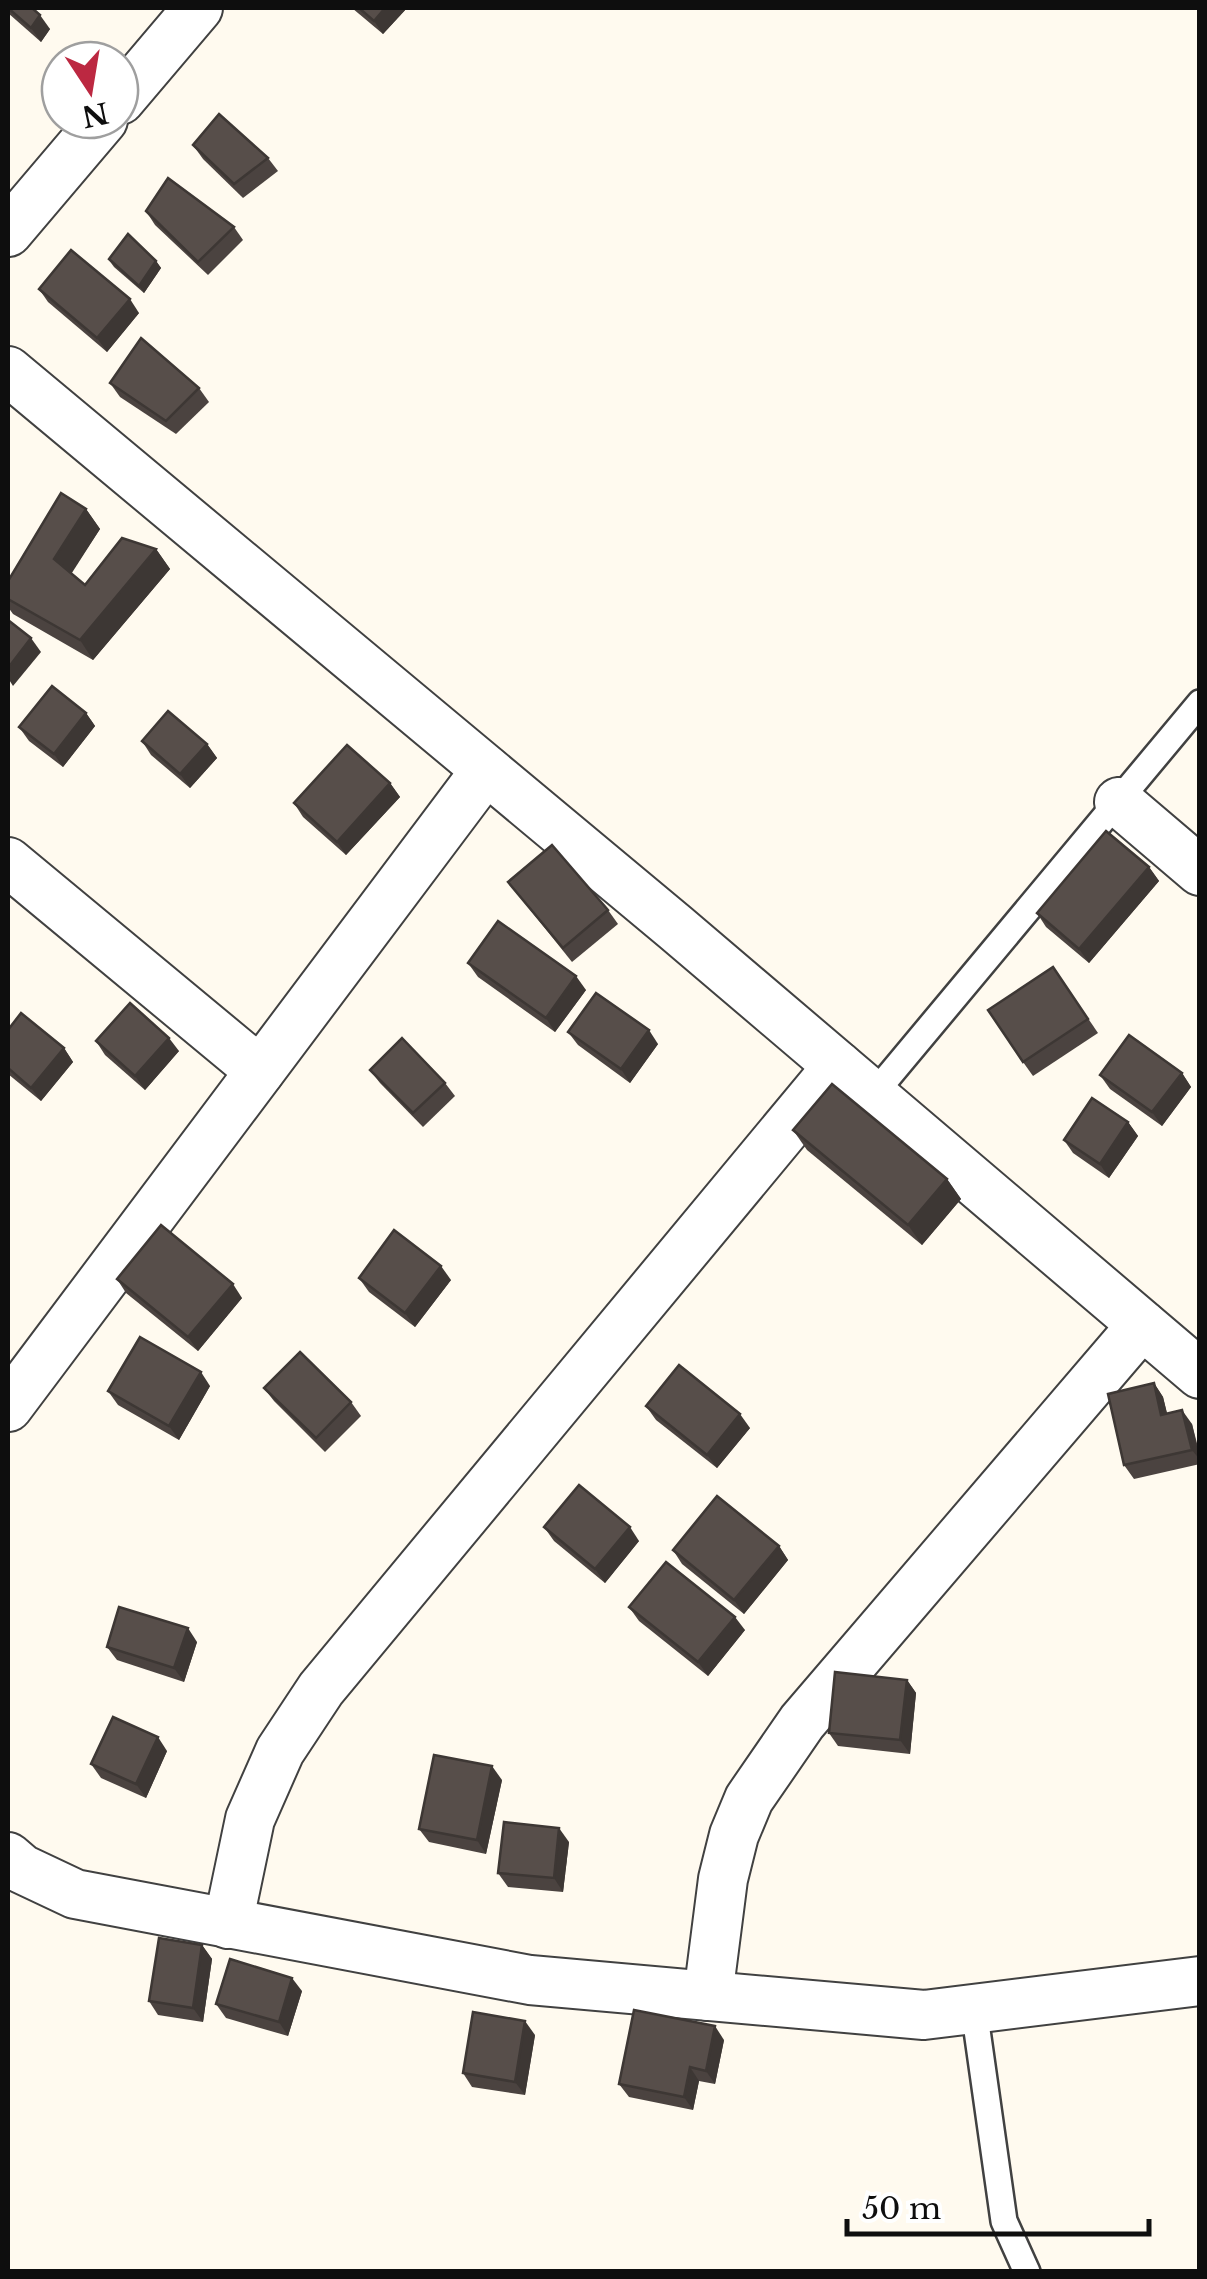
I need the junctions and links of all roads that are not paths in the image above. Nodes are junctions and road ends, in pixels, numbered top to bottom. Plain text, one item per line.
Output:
1 (198, 8) edge
2 (140, 76) edge
3 (86, 140) edge
4 (8, 232) edge
5 (8, 371) edge
6 (1200, 703) edge
7 (486, 770) junction
8 (1119, 802) junction
9 (8, 862) edge
10 (1200, 871) edge
11 (260, 1071) junction
12 (856, 1081) junction
13 (1142, 1325) junction
14 (23, 1354) edge
15 (1200, 1374) edge
16 (8, 1406) edge
17 (8, 1857) edge
18 (228, 1924) junction
19 (1200, 1980) edge
20 (708, 1996) junction
21 (974, 2010) junction
22 (1027, 2272) edge

1 - 2 street
3 - 4 street
5 - 7 street
6 - 8 lane
7 - 11 street
7 - 12 street
8 - 10 street
8 - 12 lane
9 - 11 street
11 - 14 street
12 - 13 street
12 - 18 street
13 - 15 street
13 - 20 street
14 - 16 street
17 - 18 street
18 - 20 street
19 - 21 street
20 - 21 street
21 - 22 lane

